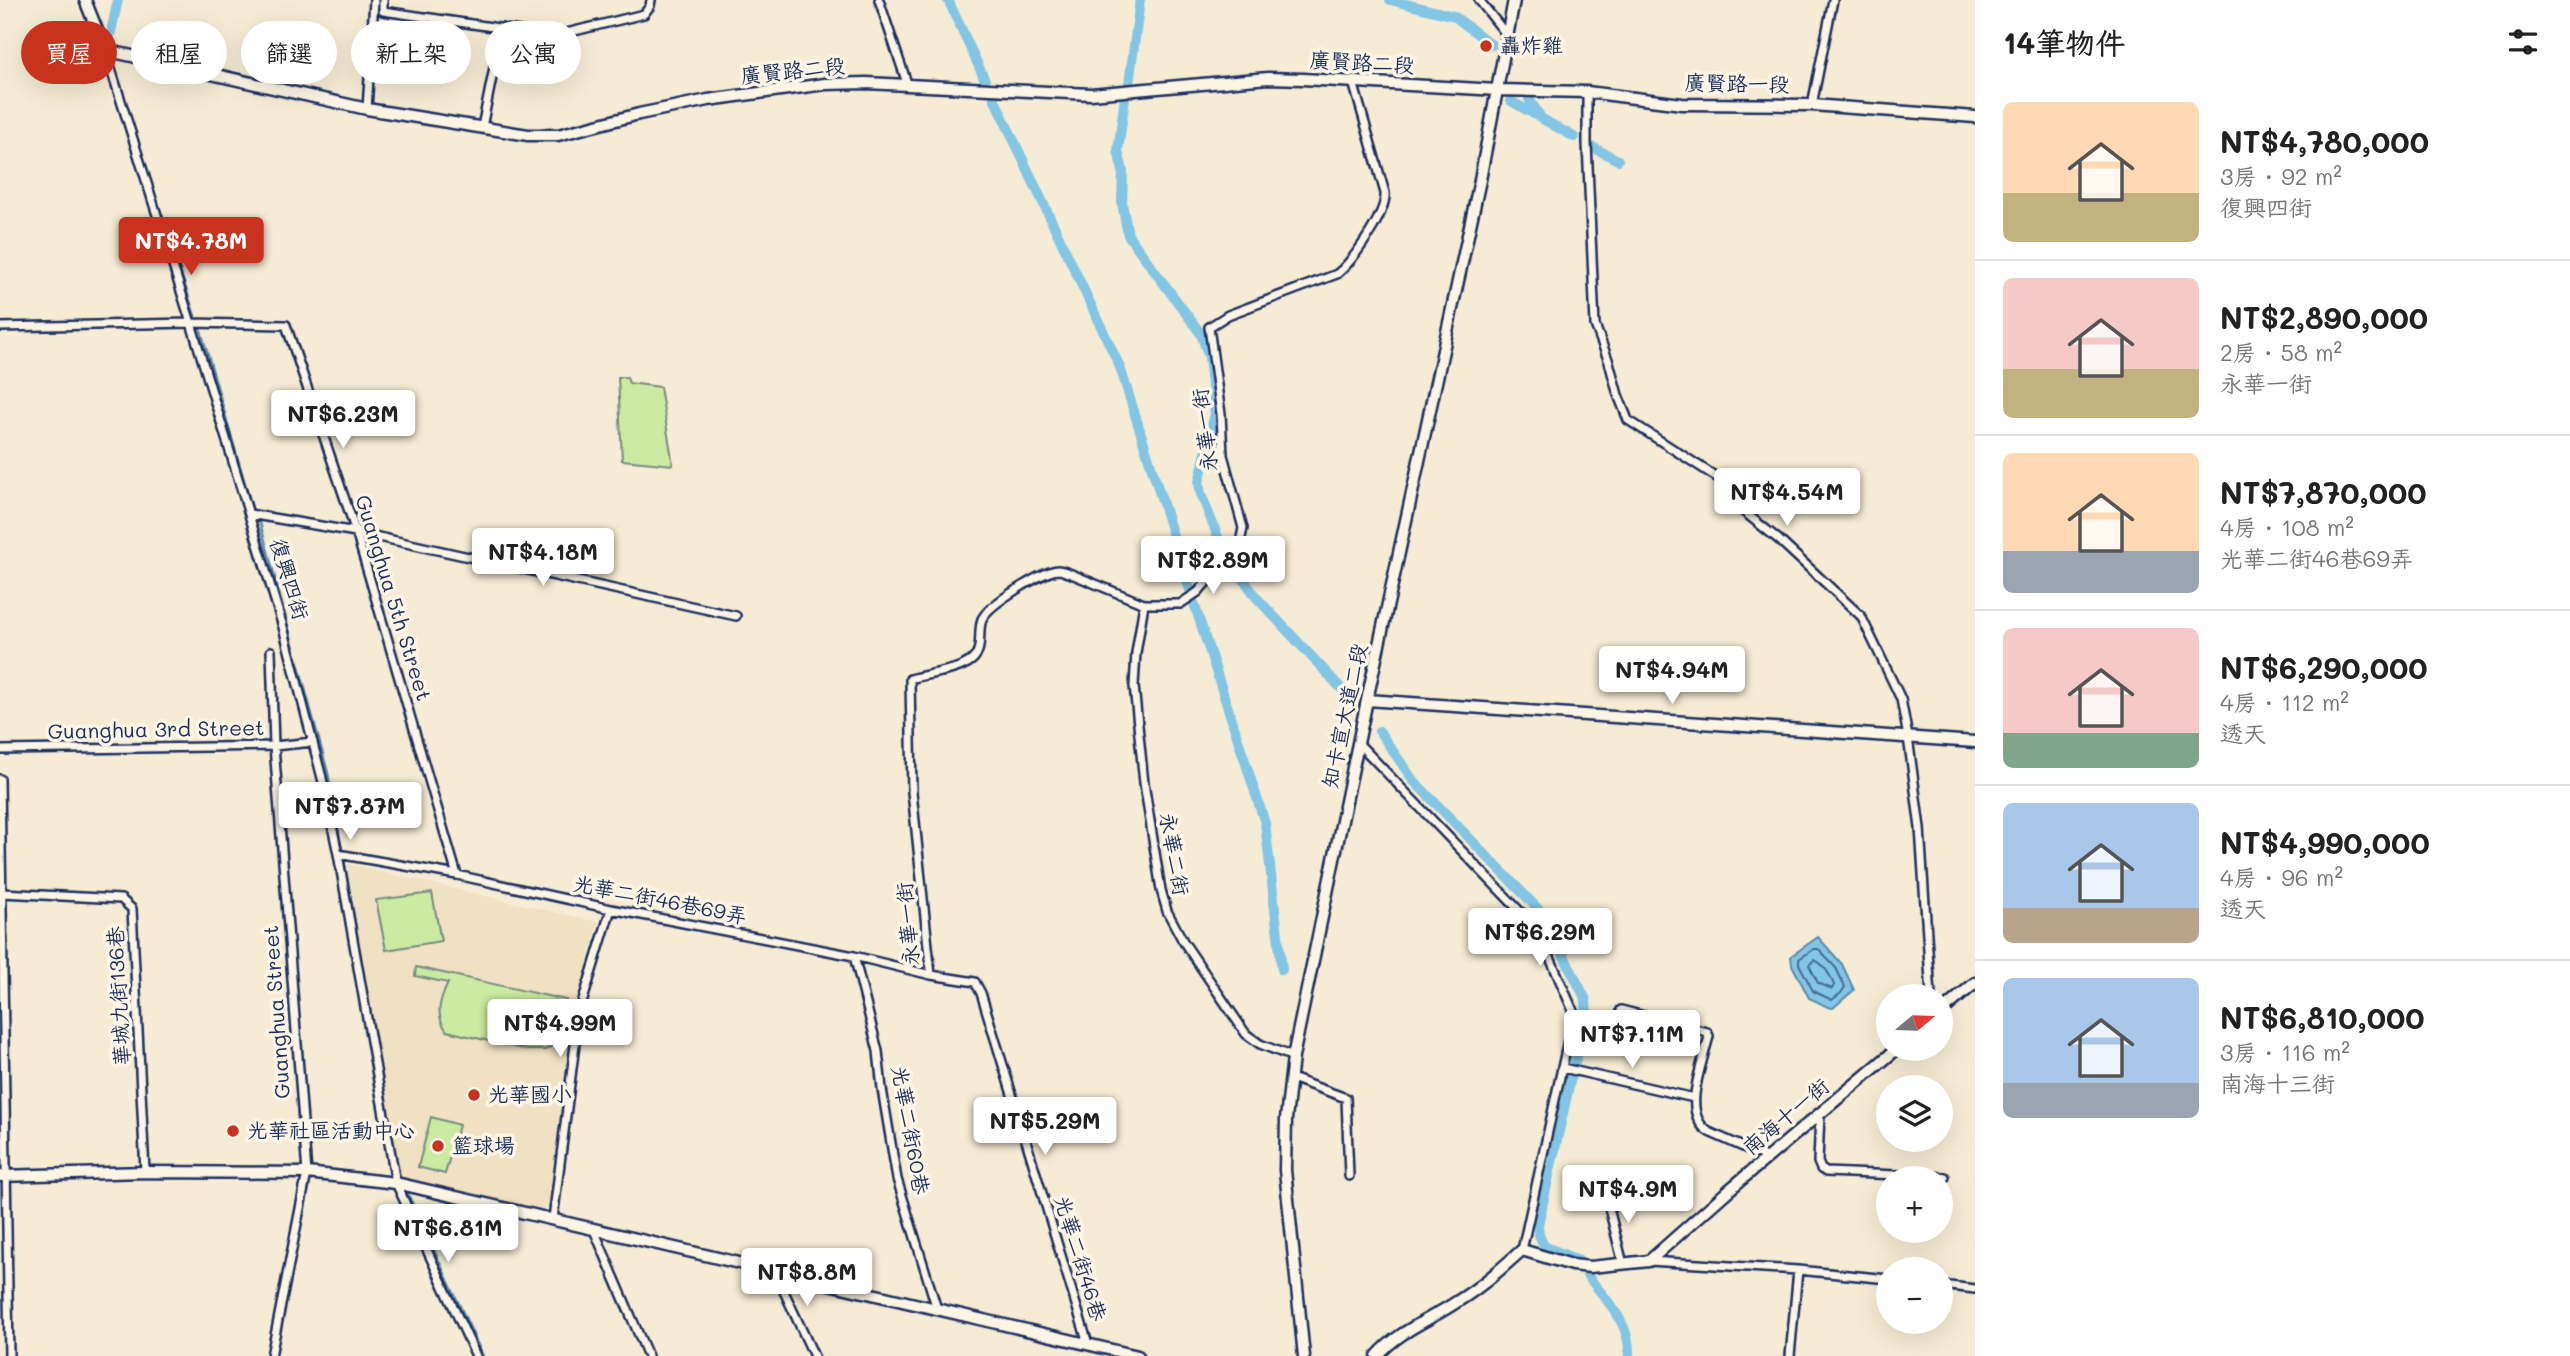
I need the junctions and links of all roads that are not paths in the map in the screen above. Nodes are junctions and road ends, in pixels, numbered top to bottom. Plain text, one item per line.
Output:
1 (85, 0) edge
2 (374, 0) edge
3 (383, 0) edge
4 (651, 0) edge
5 (878, 0) edge
6 (1479, 0) edge
7 (1514, 0) edge
8 (1833, 0) edge
9 (93, 21) edge
10 (485, 26) edge
11 (581, 30) edge
12 (1506, 34) junction
13 (117, 53) edge
14 (1353, 82) junction
15 (115, 84) edge
16 (491, 84) edge
17 (908, 86) junction
18 (1498, 90) junction
19 (1587, 92) junction
20 (1812, 104) junction
21 (367, 109) junction
22 (1975, 117) edge
23 (482, 127) junction
24 (191, 323) junction
25 (0, 327) edge
26 (249, 514) junction
27 (356, 532) junction
28 (1144, 604) junction
29 (736, 616) dead end
30 (271, 651) dead end
31 (1367, 700) junction
32 (1909, 737) junction
33 (1975, 742) edge
34 (313, 743) junction
35 (1359, 744) junction
36 (274, 746) junction
37 (0, 750) edge
38 (0, 779) edge
39 (338, 854) junction
40 (457, 875) junction
41 (2, 892) junction
42 (611, 909) junction
43 (855, 956) junction
44 (931, 975) junction
45 (975, 982) joint
46 (1975, 983) edge
47 (1930, 984) edge
48 (1953, 1002) edge
49 (1621, 1010) dead end
50 (1293, 1057) junction
51 (1883, 1061) edge
52 (1563, 1068) junction
53 (1291, 1078) junction
54 (1694, 1098) junction
55 (1820, 1114) junction
56 (1768, 1158) junction
57 (145, 1172) junction
58 (307, 1173) junction
59 (1876, 1174) edge
60 (3, 1176) edge
61 (1349, 1177) dead end
62 (396, 1184) junction
63 (1605, 1192) dead end
64 (552, 1219) junction
65 (594, 1230) junction
66 (1522, 1250) junction
67 (1649, 1261) junction
68 (1623, 1264) junction
69 (1798, 1270) junction
70 (775, 1272) junction
71 (1876, 1278) edge
72 (1953, 1286) edge
73 (1975, 1289) edge
74 (937, 1309) junction
75 (1088, 1344) junction
76 (9, 1356) edge
77 (271, 1356) edge
78 (476, 1356) edge
79 (648, 1356) edge
80 (814, 1356) edge
81 (1138, 1356) edge
82 (1304, 1356) edge
83 (1377, 1356) edge
84 (1790, 1356) edge

1 - 9 street, 復興四街
2 - 21 street
3 - 10 street
4 - 11 street
5 - 17 street
6 - 12 street
7 - 12 street, 知卡宣大道二段
8 - 20 street
12 - 18 street, 知卡宣大道二段
13 - 21 street, 廣賢路二段
14 - 17 street, 廣賢路二段
14 - 18 street, 廣賢路二段
14 - 28 street, 永華一街
15 - 24 street, 復興四街
16 - 23 street
17 - 23 street, 廣賢路二段
18 - 19 street, 廣賢路一段
18 - 31 street, 知卡宣大道二段
19 - 20 street, 廣賢路一段
19 - 32 street
20 - 22 street, 廣賢路一段
21 - 23 street, 廣賢路二段
24 - 25 street, Guanghua 5th Street
24 - 26 street, 復興四街
24 - 27 street, Guanghua 5th Street
26 - 27 street
26 - 34 street, 復興四街
27 - 29 street
27 - 40 street, Guanghua 5th Street
28 - 44 street, 永華一街
28 - 50 street, 永華二街
30 - 36 street, Guanghua Street
31 - 32 street
31 - 35 street, 知卡宣大道二段
32 - 33 street
32 - 47 street
34 - 36 street, Guanghua 3rd Street
34 - 39 street, 復興四街
35 - 50 street, 知卡宣大道二段
35 - 52 street
36 - 37 street, Guanghua 3rd Street
36 - 58 street, Guanghua Street
38 - 41 street
39 - 40 street, 光華二街46巷69弄
39 - 62 street, 復興四街
40 - 42 street, 光華二街46巷69弄
41 - 57 street, 華城九街136巷
41 - 60 street
42 - 43 street, 光華二街46巷69弄
42 - 64 street
43 - 44 street, 光華二街46巷69弄
43 - 74 street, 光華二街60巷
44 - 45 street, 光華二街46巷69弄
45 - 75 street, 光華二街46巷
46 - 48 street
49 - 54 street
50 - 53 street, 知卡宣大道二段
51 - 55 street, 南海十一街
52 - 54 street
52 - 66 street
53 - 61 street
53 - 82 street, 知卡宣大道二段
54 - 56 street
55 - 56 street, 南海十一街
55 - 59 street
56 - 67 street, 南海十一街
57 - 58 street
57 - 60 street
58 - 62 street
58 - 77 street, Guanghua Street
60 - 76 street
62 - 64 street
62 - 78 street, 復興四街
63 - 68 street
64 - 65 street
65 - 70 street
65 - 79 street
66 - 68 street
66 - 83 street
67 - 68 street
67 - 69 street
69 - 71 street
69 - 84 street
70 - 74 street
70 - 80 street
72 - 73 street
74 - 75 street
75 - 81 street

